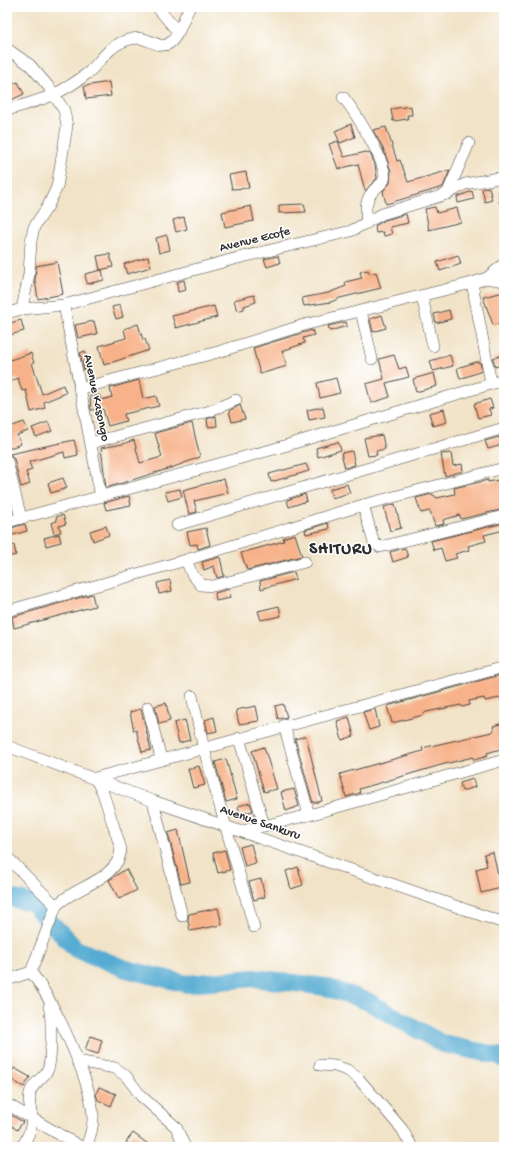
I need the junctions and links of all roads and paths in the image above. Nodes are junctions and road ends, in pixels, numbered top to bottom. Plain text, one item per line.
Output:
1 (157, 7) edge
2 (190, 7) edge
3 (178, 32) junction
4 (7, 49) edge
5 (55, 95) junction
6 (343, 97) dead end
7 (7, 110) edge
8 (469, 143) dead end
9 (504, 178) edge
10 (447, 194) junction
11 (504, 200) edge
12 (367, 223) junction
13 (504, 264) edge
14 (488, 278) junction
15 (504, 281) edge
16 (472, 283) junction
17 (422, 296) junction
18 (64, 305) junction
19 (22, 309) junction
20 (361, 311) junction
21 (7, 313) edge
22 (433, 346) dead end
23 (372, 359) dead end
24 (504, 380) edge
25 (491, 384) junction
26 (79, 389) junction
27 (236, 400) dead end
28 (504, 428) edge
29 (91, 443) junction
30 (7, 461) edge
31 (504, 468) edge
32 (101, 497) junction
33 (363, 505) junction
34 (504, 516) edge
35 (21, 518) junction
36 (7, 522) edge
37 (177, 525) dead end
38 (186, 560) junction
39 (305, 562) dead end
40 (7, 611) edge
41 (504, 667) edge
42 (192, 696) dead end
43 (148, 707) dead end
44 (284, 725) junction
45 (239, 738) junction
46 (7, 746) edge
47 (204, 749) junction
48 (161, 759) junction
49 (504, 760) edge
50 (95, 778) junction
51 (153, 801) junction
52 (309, 815) junction
53 (225, 826) junction
54 (264, 826) junction
55 (241, 831) junction
56 (7, 857) edge
57 (56, 906) junction
58 (182, 916) dead end
59 (504, 923) edge
60 (254, 927) dead end
61 (30, 972) junction
62 (7, 980) edge
63 (42, 986) junction
64 (77, 1061) junction
65 (320, 1065) dead end
66 (7, 1104) edge
67 (32, 1119) junction
68 (22, 1147) edge
69 (80, 1147) edge
70 (86, 1147) edge
71 (185, 1147) edge
72 (412, 1147) edge

1 - 3 street
2 - 3 street
3 - 5 street
4 - 5 street
5 - 7 street
5 - 19 street
6 - 12 street
8 - 10 street
9 - 10 street, Avenue Ecofe
9 - 11 street
10 - 12 street, Avenue Ecofe
12 - 18 street, Avenue Ecofe
13 - 14 street
14 - 15 street
14 - 16 street
16 - 17 street
16 - 25 street
17 - 20 street
17 - 22 street
18 - 19 street, Avenue Ecofe
18 - 26 street, Avenue Kasongo
19 - 21 street, Avenue Ecofe
20 - 23 street
20 - 26 street
24 - 25 street
25 - 32 street
26 - 29 street, Avenue Kasongo
27 - 29 street
28 - 37 street
29 - 32 street, Avenue Kasongo
30 - 35 street
31 - 33 street
32 - 35 street
33 - 34 street
33 - 38 street
35 - 36 street
38 - 39 street
38 - 40 street
41 - 44 street
42 - 47 street
43 - 48 street
44 - 45 street
44 - 52 street
45 - 47 street
45 - 54 street
46 - 50 street, Avenue Sankuru
47 - 48 street
47 - 53 street
48 - 50 street
49 - 52 street
50 - 51 street, Avenue Sankuru
50 - 57 street
51 - 53 street, Avenue Sankuru
51 - 58 street
52 - 54 street
53 - 55 street, Avenue Sankuru
53 - 60 street
54 - 55 street
55 - 59 street, Avenue Sankuru
56 - 57 street
57 - 61 street
61 - 62 street
61 - 63 street
63 - 64 street
63 - 67 street
64 - 70 street
64 - 71 street
65 - 72 street
66 - 67 street
67 - 68 street
67 - 69 street

